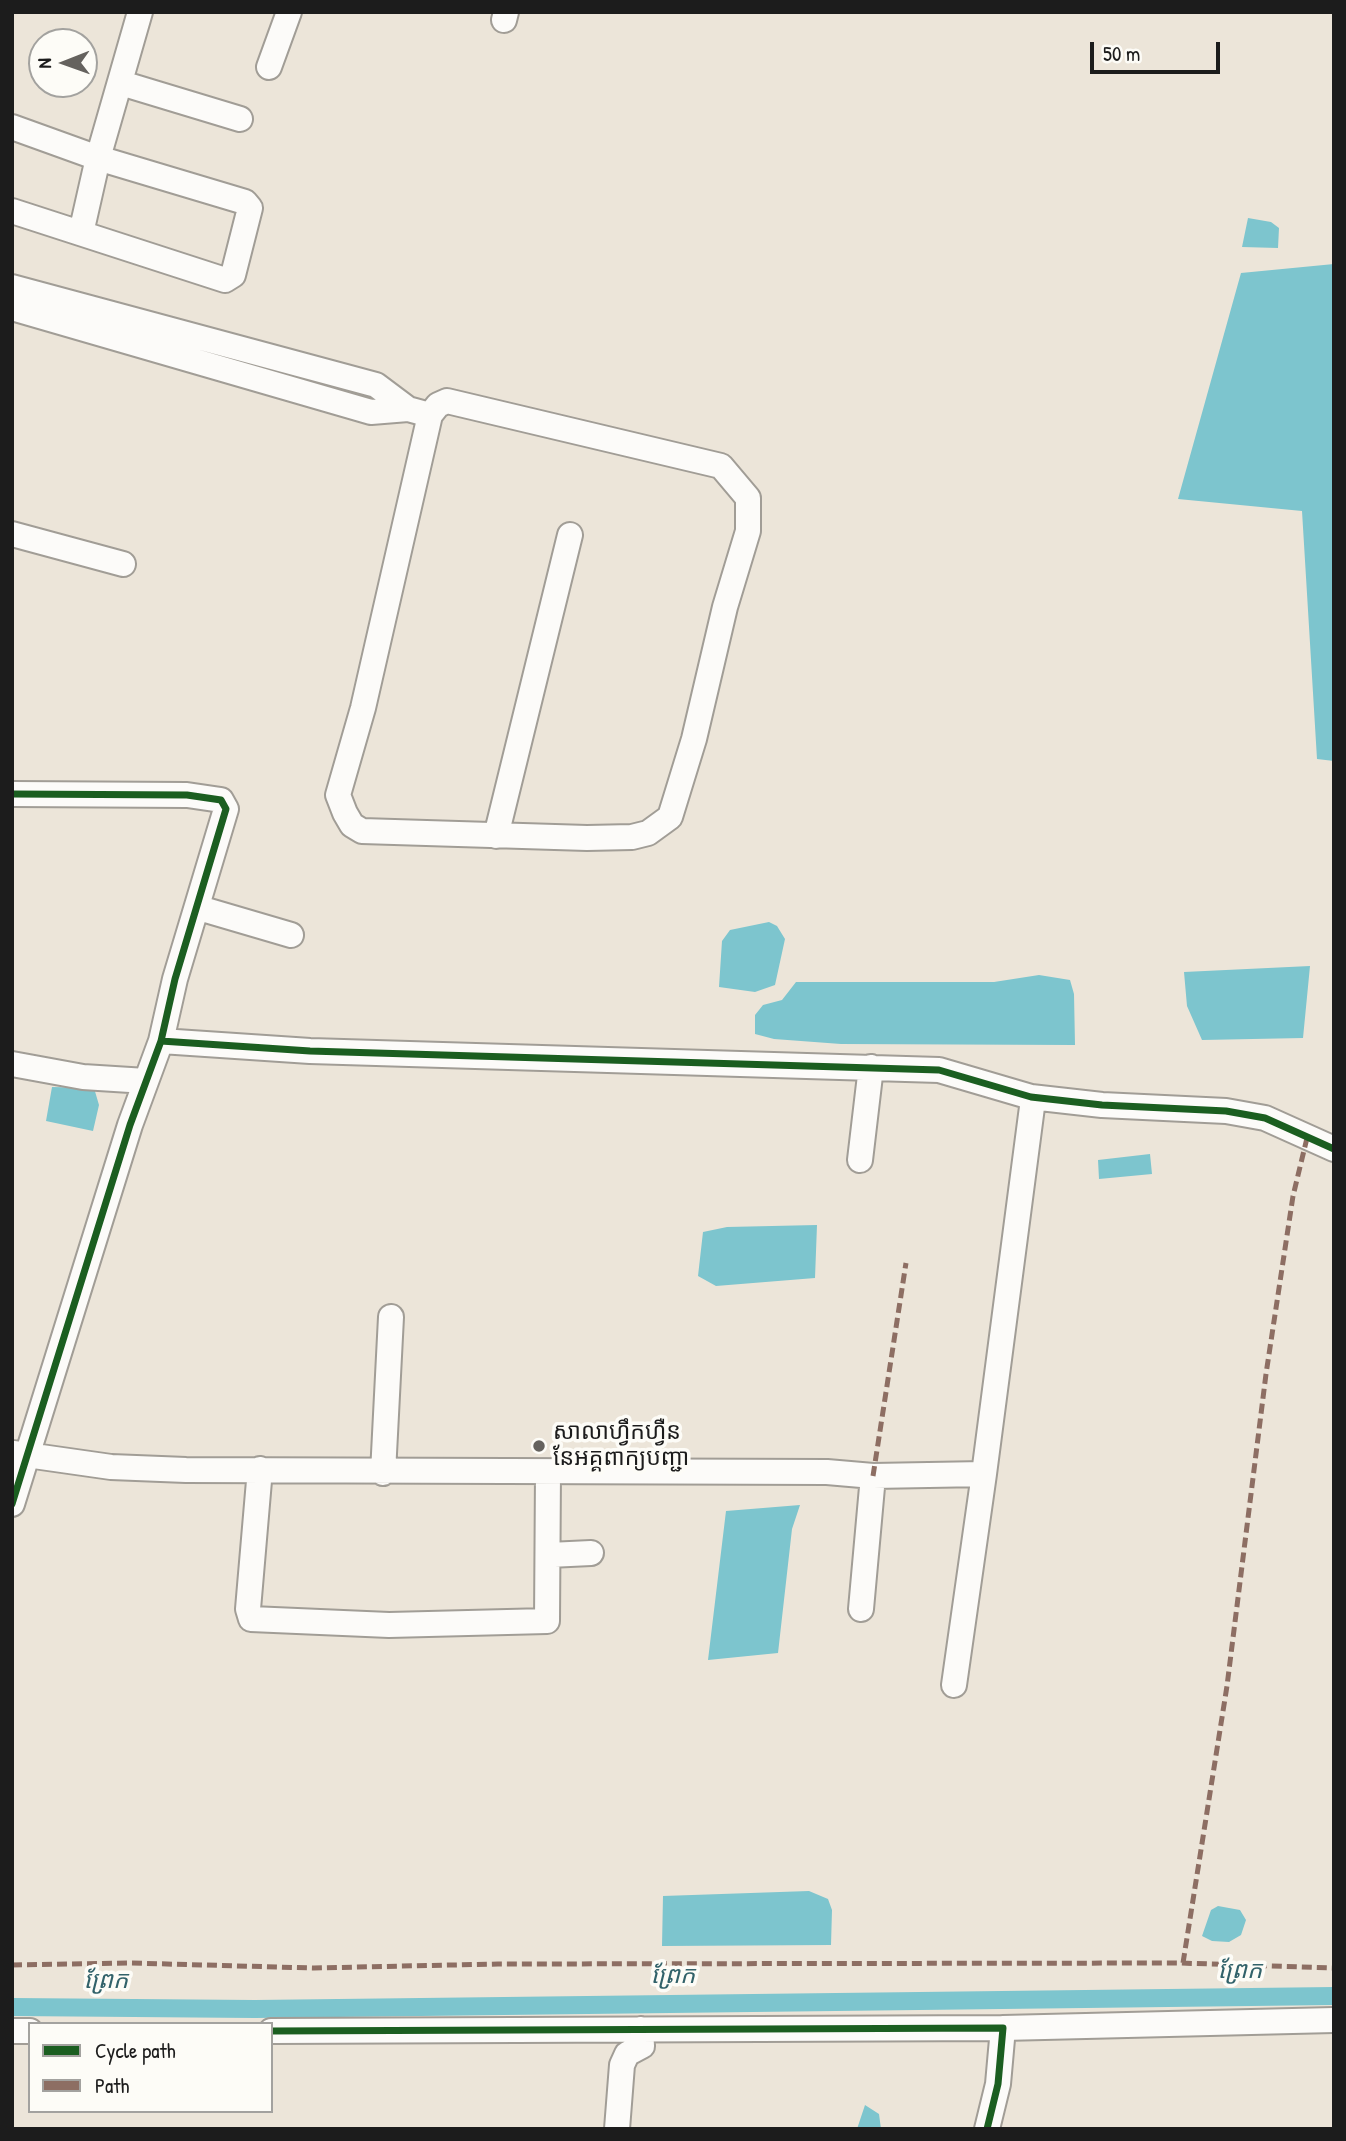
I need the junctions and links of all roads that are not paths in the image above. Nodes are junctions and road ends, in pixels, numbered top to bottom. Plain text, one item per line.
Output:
1 (140, 12) edge
2 (289, 12) edge
3 (270, 67) dead end
4 (121, 83) junction
5 (240, 119) dead end
6 (12, 127) edge
7 (98, 158) junction
8 (12, 211) edge
9 (81, 233) junction
10 (12, 287) edge
11 (12, 308) edge
12 (419, 412) junction
13 (12, 534) edge
14 (570, 535) dead end
15 (123, 564) dead end
16 (12, 794) edge
17 (496, 836) junction
18 (198, 908) junction
19 (291, 935) dead end
20 (161, 1041) junction
21 (12, 1064) edge
22 (870, 1067) junction
23 (146, 1081) junction
24 (1031, 1097) junction
25 (1334, 1149) edge
26 (860, 1160) dead end
27 (391, 1317) dead end
28 (20, 1455) edge
29 (260, 1469) junction
30 (548, 1472) junction
31 (383, 1473) junction
32 (984, 1474) junction
33 (873, 1476) junction
34 (12, 1504) edge
35 (591, 1553) dead end
36 (549, 1555) junction
37 (861, 1609) dead end
38 (954, 1685) dead end
39 (1334, 2020) edge
40 (1003, 2028) junction
41 (641, 2029) junction
42 (273, 2031) edge
43 (617, 2129) edge
44 (987, 2129) edge

1 - 4 street
2 - 3 street
4 - 5 street
4 - 7 street
6 - 7 street
7 - 9 street
7 - 9 street
8 - 9 street
10 - 12 street
11 - 12 street
12 - 17 street
12 - 17 street
13 - 15 street
14 - 17 street
16 - 18 street
18 - 19 street
18 - 20 street
20 - 22 street
20 - 23 street
21 - 23 street
22 - 24 street
22 - 26 street
23 - 28 street
24 - 25 street
24 - 32 street
27 - 31 street
28 - 29 street
28 - 34 street
29 - 31 street
29 - 36 street
30 - 31 street
30 - 33 street
30 - 36 street
32 - 33 street
32 - 38 street
33 - 37 street
35 - 36 street
39 - 40 street
40 - 41 street
40 - 44 street
41 - 42 street
41 - 43 street

